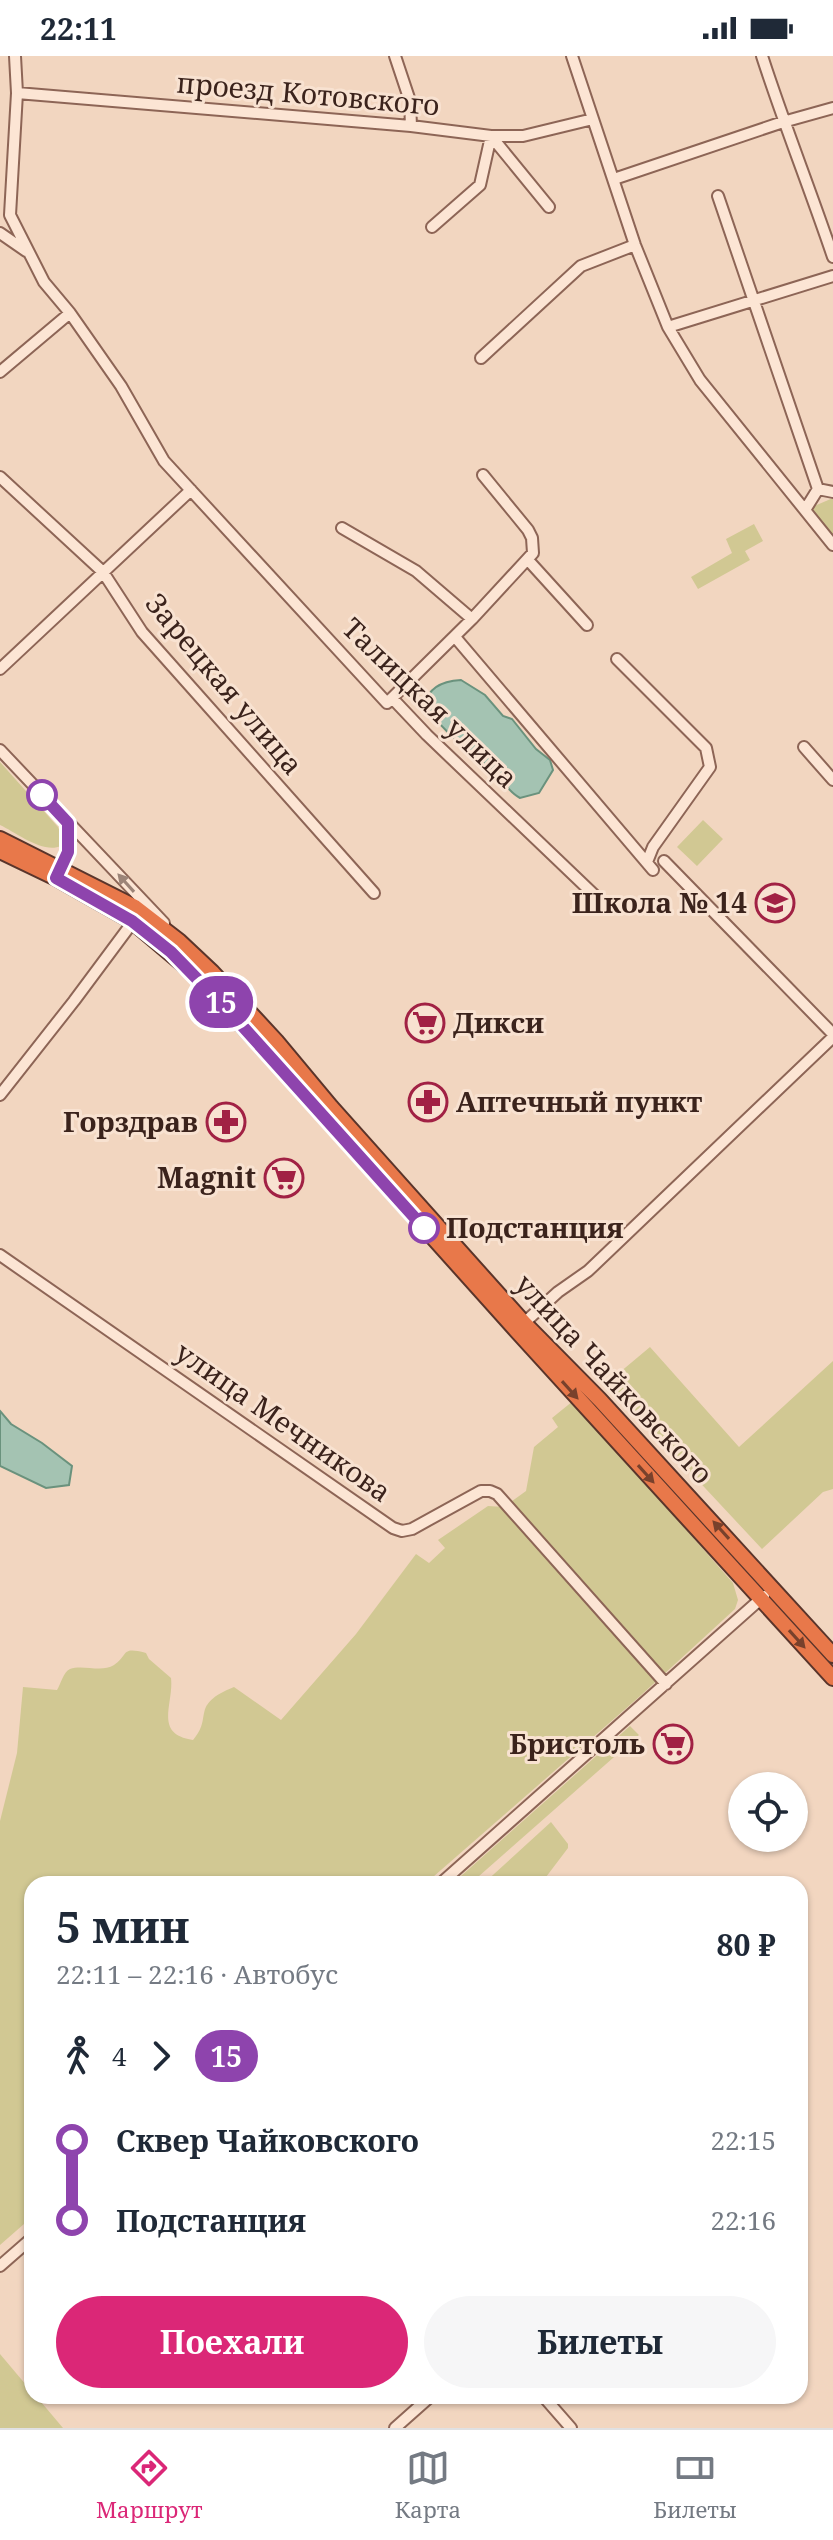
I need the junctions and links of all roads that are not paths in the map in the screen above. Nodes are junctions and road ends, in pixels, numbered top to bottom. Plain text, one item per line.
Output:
1 (15, 56) edge
2 (395, 56) edge
3 (572, 56) edge
4 (762, 56) edge
5 (17, 93) junction
6 (833, 108) edge
7 (593, 119) junction
8 (783, 122) junction
9 (411, 126) junction
10 (491, 136) junction
11 (614, 179) junction
12 (718, 196) dead end
13 (549, 207) dead end
14 (432, 227) dead end
15 (0, 233) edge
16 (635, 245) junction
17 (28, 253) junction
18 (833, 257) edge
19 (833, 276) edge
20 (754, 302) junction
21 (70, 313) junction
22 (668, 327) junction
23 (481, 358) dead end
24 (0, 372) edge
25 (483, 475) dead end
26 (0, 477) edge
27 (818, 489) junction
28 (191, 490) junction
29 (833, 492) edge
30 (805, 510) junction
31 (342, 528) dead end
32 (833, 545) edge
33 (528, 560) junction
34 (103, 572) junction
35 (472, 619) junction
36 (587, 625) dead end
37 (455, 637) junction
38 (617, 659) dead end
39 (0, 669) edge
40 (392, 698) junction
41 (804, 747) dead end
42 (0, 750) edge
43 (833, 780) edge
44 (68, 823) junction
45 (0, 839) edge
46 (0, 851) edge
47 (664, 861) dead end
48 (59, 873) junction
49 (374, 893) dead end
50 (609, 909) dead end
51 (137, 917) junction
52 (179, 941) junction
53 (833, 1035) edge
54 (0, 1095) edge
55 (0, 1255) edge
56 (524, 1323) junction
57 (773, 1588) junction
58 (760, 1599) junction
59 (833, 1655) edge
60 (833, 1678) edge
61 (666, 1684) junction
62 (449, 1876) edge
63 (24, 2245) edge
64 (0, 2266) edge
65 (422, 2404) edge
66 (550, 2404) edge
67 (395, 2428) edge
68 (571, 2428) edge

1 - 5 street
2 - 9 street
3 - 7 street
4 - 8 street
5 - 9 street, проезд Котовского
5 - 17 street
6 - 8 street
7 - 10 street, проезд Котовского
7 - 11 street
8 - 11 street
8 - 18 street
9 - 10 street, проезд Котовского
10 - 13 street
10 - 14 street
11 - 16 street
12 - 20 street
15 - 17 street
16 - 22 street
16 - 23 street
17 - 21 street
19 - 20 street
20 - 22 street
20 - 27 street
21 - 24 street
21 - 28 street
22 - 30 street
25 - 33 street
26 - 34 street, Зарецкая улица
27 - 29 street
27 - 30 street
28 - 34 street
28 - 40 street, Талицкая улица
30 - 32 street
31 - 35 street
33 - 35 street
33 - 36 street
34 - 39 street
34 - 49 street, Зарецкая улица
35 - 37 street
37 - 38 street
37 - 40 street
40 - 50 street, Талицкая улица
41 - 43 street
42 - 44 street, улица Чайковского
44 - 48 street
52 -> 44 street, улица Чайковского
45 - 48 highway
46 - 48 highway
47 - 53 street
48 - 51 highway
51 - 52 highway
51 - 54 street
51 -> 58 highway, улица Чайковского
52 - 56 highway, улица Чайковского
53 - 56 street
55 - 61 street, улица Мечникова
57 -> 56 highway, улица Чайковского
57 - 58 street
57 - 59 highway, улица Чайковского
58 -> 60 highway, улица Чайковского
58 - 61 street
61 - 62 street
63 - 64 street
65 - 67 street
66 - 68 street

